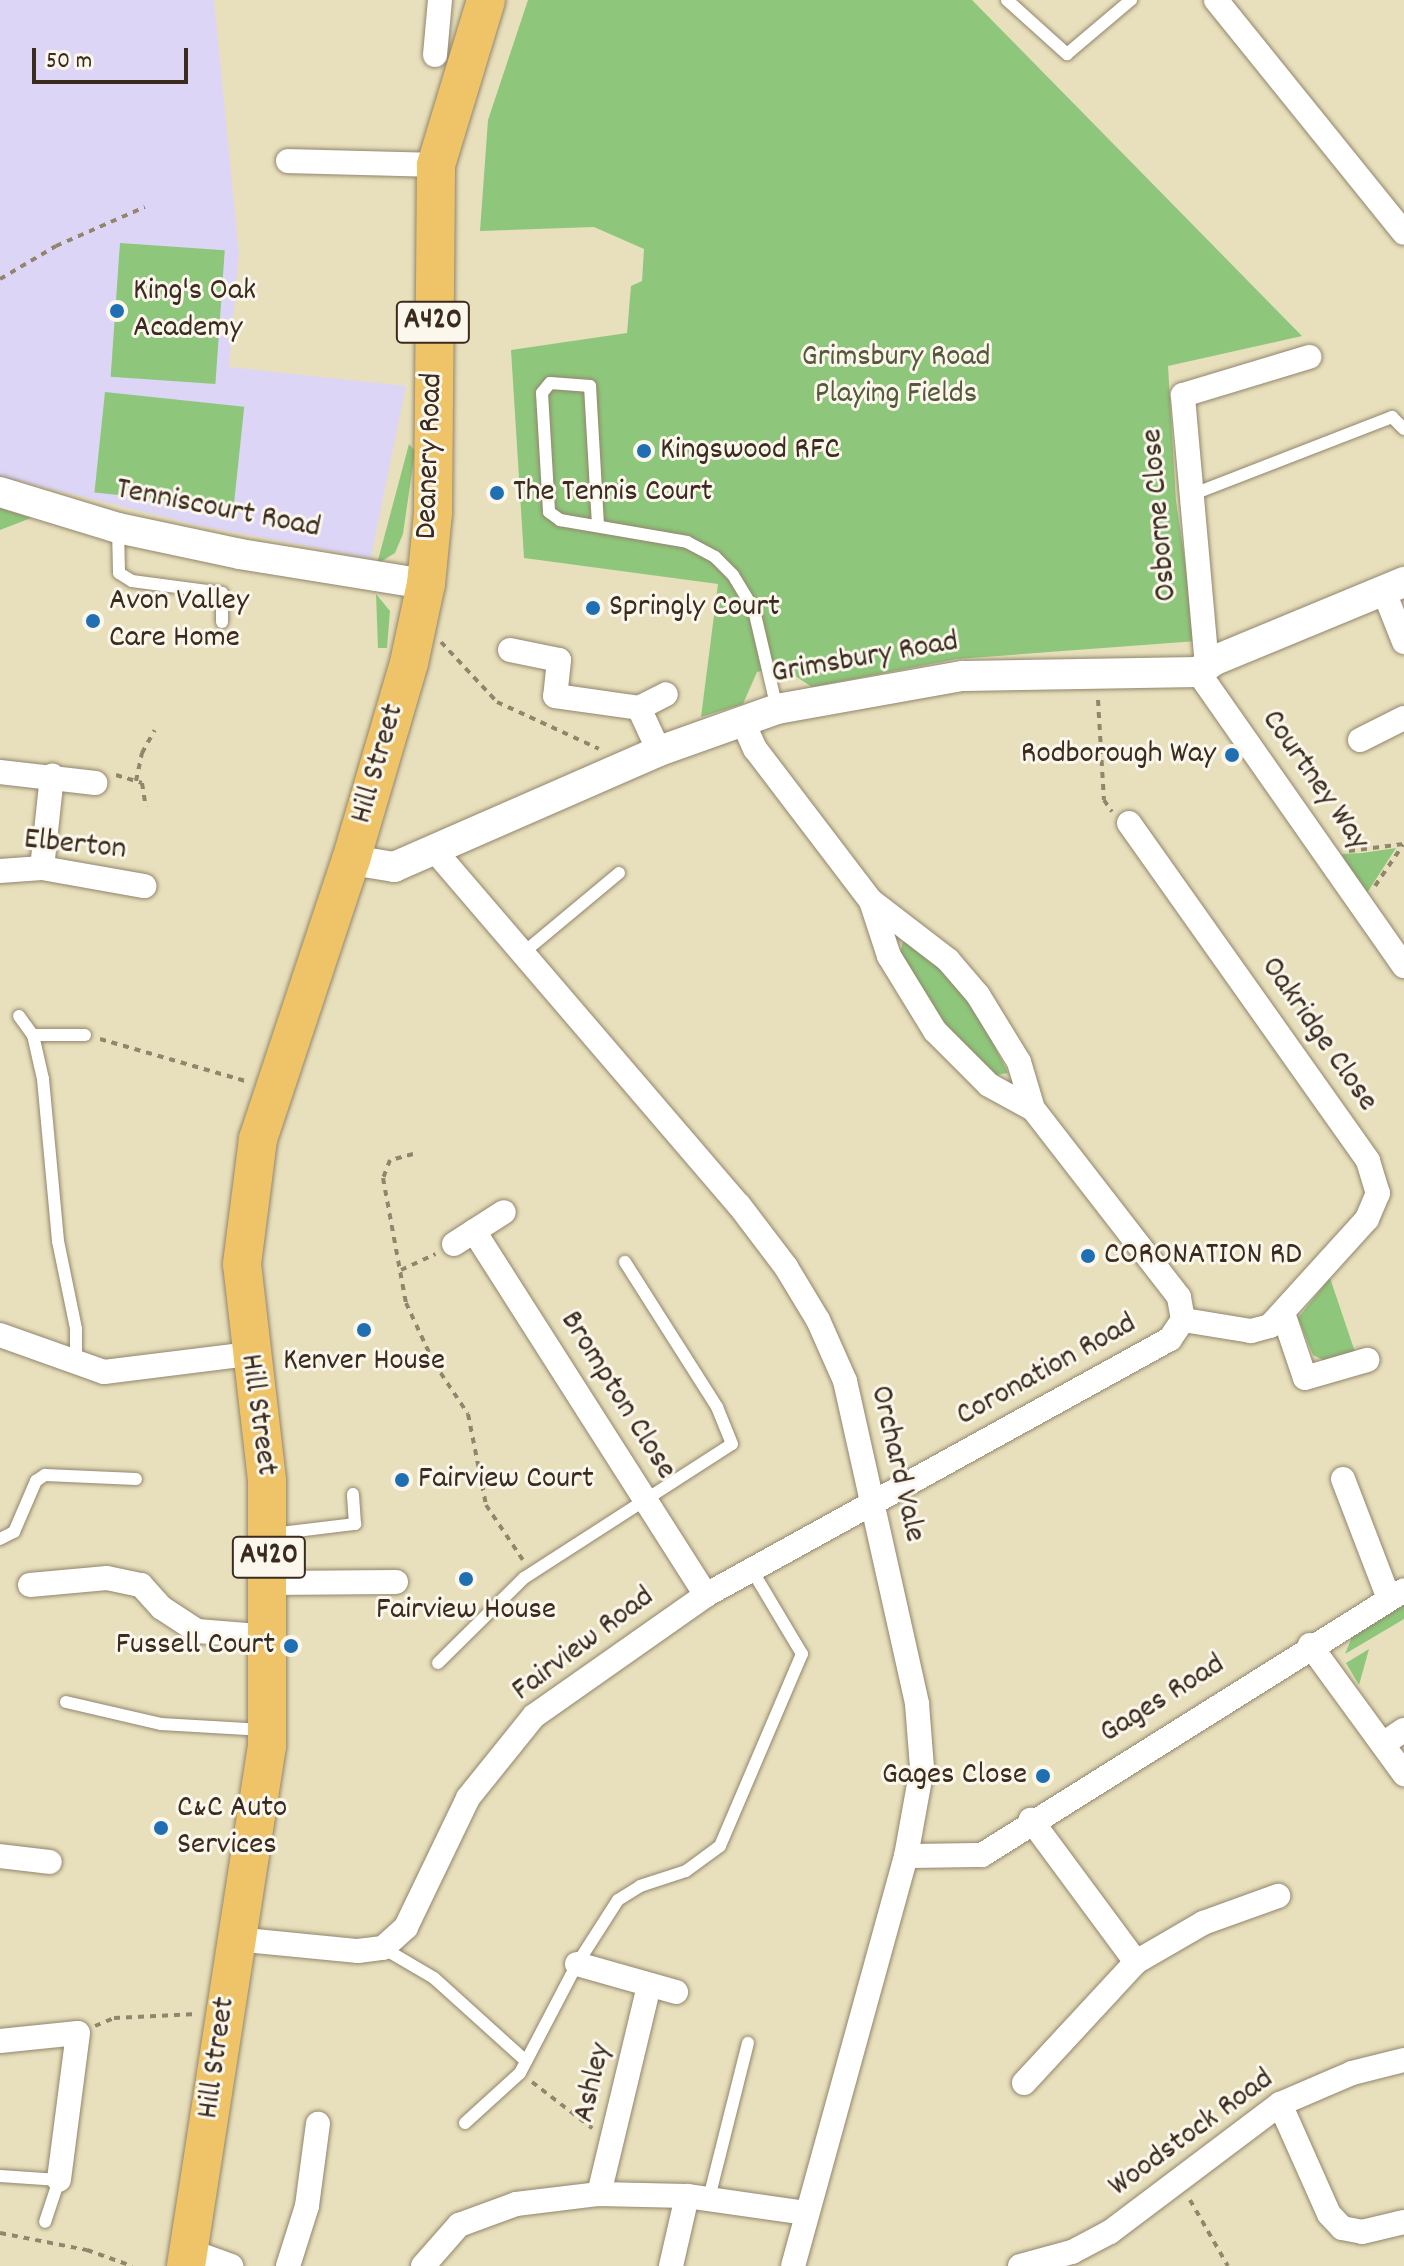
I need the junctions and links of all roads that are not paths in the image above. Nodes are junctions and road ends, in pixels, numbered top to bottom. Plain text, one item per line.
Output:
1 (440, 0) edge
2 (486, 0) edge
3 (1007, 0) edge
4 (1131, 0) edge
5 (1216, 0) edge
6 (435, 55) dead end
7 (288, 161) dead end
8 (436, 165) junction
9 (1404, 233) edge
10 (1309, 357) dead end
11 (1404, 429) edge
12 (0, 492) edge
13 (1191, 495) junction
14 (598, 525) junction
15 (118, 528) junction
16 (426, 584) junction
17 (1394, 586) edge
18 (222, 622) dead end
19 (1404, 642) edge
20 (510, 650) dead end
21 (1203, 669) junction
22 (666, 694) dead end
23 (639, 708) junction
24 (777, 709) junction
25 (1404, 718) edge
26 (742, 720) junction
27 (1360, 740) dead end
28 (659, 751) junction
29 (0, 772) edge
30 (52, 776) junction
31 (95, 783) road end
32 (1129, 823) road end
33 (436, 852) junction
34 (351, 860) junction
35 (42, 868) junction
36 (0, 871) edge
37 (619, 873) dead end
38 (144, 886) dead end
39 (871, 901) junction
40 (523, 953) junction
41 (1404, 966) edge
42 (19, 1016) dead end
43 (33, 1035) junction
44 (85, 1035) road end
45 (1033, 1109) junction
46 (504, 1212) dead end
47 (625, 1262) dead end
48 (1284, 1316) junction
49 (1183, 1320) junction
50 (0, 1335) edge
51 (248, 1354) junction
52 (1367, 1360) dead end
53 (76, 1365) junction
54 (136, 1479) dead end
55 (1343, 1479) dead end
56 (353, 1494) dead end
57 (645, 1499) junction
58 (872, 1504) junction
59 (269, 1534) junction
60 (0, 1539) edge
61 (752, 1570) junction
62 (396, 1582) dead end
63 (270, 1583) junction
64 (30, 1585) dead end
65 (1396, 1593) edge
66 (706, 1595) junction
67 (271, 1637) junction
68 (1310, 1645) junction
69 (438, 1663) dead end
70 (66, 1702) dead end
71 (268, 1730) junction
72 (1404, 1730) edge
73 (1383, 1744) junction
74 (1404, 1774) edge
75 (1031, 1820) junction
76 (0, 1856) edge
77 (906, 1856) junction
78 (50, 1862) dead end
79 (1278, 1896) dead end
80 (235, 1939) junction
81 (383, 1948) junction
82 (1136, 1962) junction
83 (577, 1964) junction
84 (649, 1985) junction
85 (676, 1992) dead end
86 (0, 2041) edge
87 (748, 2043) dead end
88 (1404, 2060) edge
89 (523, 2067) junction
90 (1024, 2083) dead end
91 (1280, 2104) junction
92 (465, 2123) dead end
93 (318, 2124) dead end
94 (0, 2176) edge
95 (59, 2180) junction
96 (599, 2194) junction
97 (698, 2197) junction
98 (807, 2213) junction
99 (45, 2222) dead end
100 (1404, 2222) edge
101 (188, 2258) edge
102 (1076, 2259) edge
103 (231, 2266) edge
104 (288, 2266) edge
105 (423, 2266) edge
106 (671, 2266) edge
107 (793, 2266) edge
108 (1020, 2266) edge

1 - 6 street
2 - 8 main road, Deanery Road / A420
3 - 4 lane
5 - 9 street
7 - 8 street
8 - 16 main road, Deanery Road / A420
10 - 13 street, Osborne Close
11 - 13 lane
12 - 15 street, Tenniscourt Road
13 - 21 street, Osborne Close
14 - 14 lane
14 - 24 lane
15 - 16 street, Tenniscourt Road
15 - 18 lane
16 - 34 main road, Hill Street / A420
17 - 19 street
17 - 21 street, Grimsbury Road
20 - 23 street
21 - 24 street, Grimsbury Road
21 - 41 street, Courtney Way
22 - 23 street
23 - 28 street
24 - 26 street, Grimsbury Road
25 - 27 street
26 - 28 street, Grimsbury Road
26 - 39 street, Coronation Road
28 - 33 street, Grimsbury Road
29 - 30 street
30 - 31 street
30 - 35 street
32 - 48 street, Oakridge Close
33 - 34 street, Grimsbury Road
33 - 40 street, Orchard Vale
34 - 51 main road, Hill Street / A420
35 - 36 street, Elberton
35 - 38 street, Elberton
37 - 40 lane
39 - 45 street, Coronation Road
39 - 45 street, Coronation Road
40 - 58 street, Orchard Vale
42 - 43 lane
43 - 44 lane
43 - 53 lane
45 - 49 street, Coronation Road
46 - 57 street, Brompton Close
47 - 57 lane
48 - 49 street, Oakridge Close
48 - 52 street
49 - 58 street, Coronation Road
50 - 53 street
51 - 53 street
51 - 59 main road, Hill Street / A420
54 - 60 lane
55 - 65 street
56 - 59 lane
57 - 66 street, Brompton Close
57 - 69 lane
58 - 61 street, Fairview Road
58 - 77 street, Orchard Vale
59 - 63 main road, Hill Street / A420
61 - 66 street, Fairview Road
61 - 83 lane
62 - 63 street
63 - 67 main road, Hill Street / A420
64 - 67 street
65 - 68 street, Gages Road
66 - 81 street, Fairview Road
67 - 71 main road, Hill Street / A420
68 - 73 street
68 - 75 street, Gages Road
70 - 71 lane
71 - 80 main road, Hill Street / A420
72 - 73 street
73 - 74 street
75 - 77 street, Gages Road
75 - 82 street
76 - 78 street
77 - 98 street, Orchard Vale
79 - 82 street
80 - 81 street
80 - 101 main road, Hill Street / A420
81 - 89 lane
82 - 90 street
83 - 84 street
83 - 89 lane
84 - 85 street
84 - 96 street, Ashley
86 - 95 street
87 - 97 lane
88 - 91 street, Woodstock Road
89 - 92 lane
91 - 100 street
91 - 102 street, Woodstock Road
93 - 104 street
94 - 95 lane
95 - 99 lane
96 - 97 street
96 - 105 street
97 - 98 street
97 - 106 street
98 - 107 street, Orchard Vale
101 - 103 street
102 - 108 street, Woodstock Road

